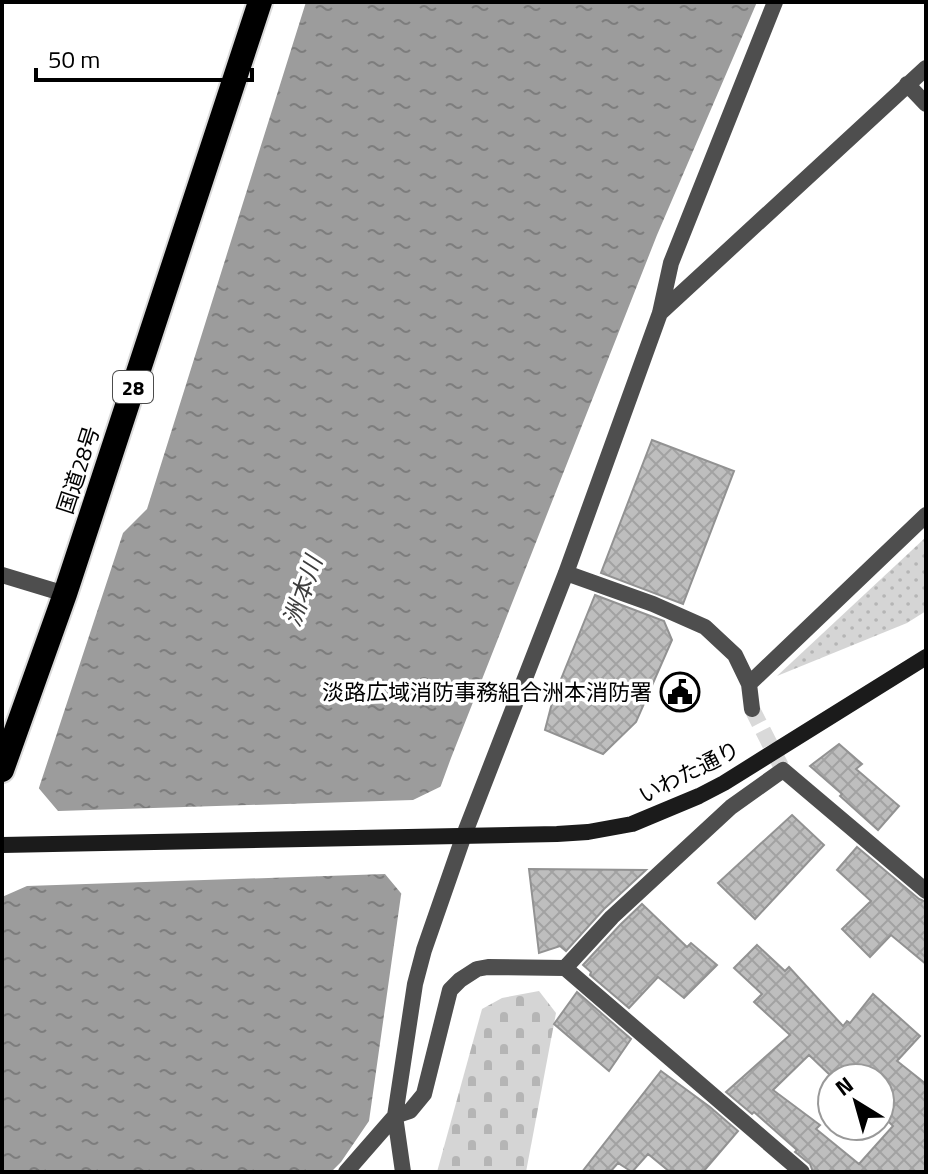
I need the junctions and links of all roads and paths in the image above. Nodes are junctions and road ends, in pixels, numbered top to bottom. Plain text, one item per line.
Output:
1 (260, 2) edge
2 (775, 2) edge
3 (926, 68) edge
4 (907, 84) junction
5 (926, 104) edge
6 (660, 313) junction
7 (926, 515) edge
8 (566, 573) junction
9 (2, 575) edge
10 (65, 594) junction
11 (926, 657) edge
12 (749, 684) junction
13 (752, 709) tunnel mouth
14 (2, 770) edge
15 (464, 835) junction
16 (2, 845) edge
17 (926, 891) edge
18 (565, 968) junction
19 (395, 1116) junction
20 (346, 1172) edge
21 (403, 1172) edge
22 (802, 1172) edge

1 - 10 highway, 国道28号 / 28
2 - 6 street
3 - 4 street
4 - 5 street
4 - 6 street
6 - 8 street
7 - 12 street
8 - 12 street
8 - 15 street
9 - 10 street
10 - 14 highway, 国道28号 / 28
11 - 15 street, いわた通り
12 - 13 street
15 - 16 street, いわた通り
15 - 19 street
17 - 18 street
18 - 19 street
18 - 22 street
19 - 20 street
19 - 21 street

